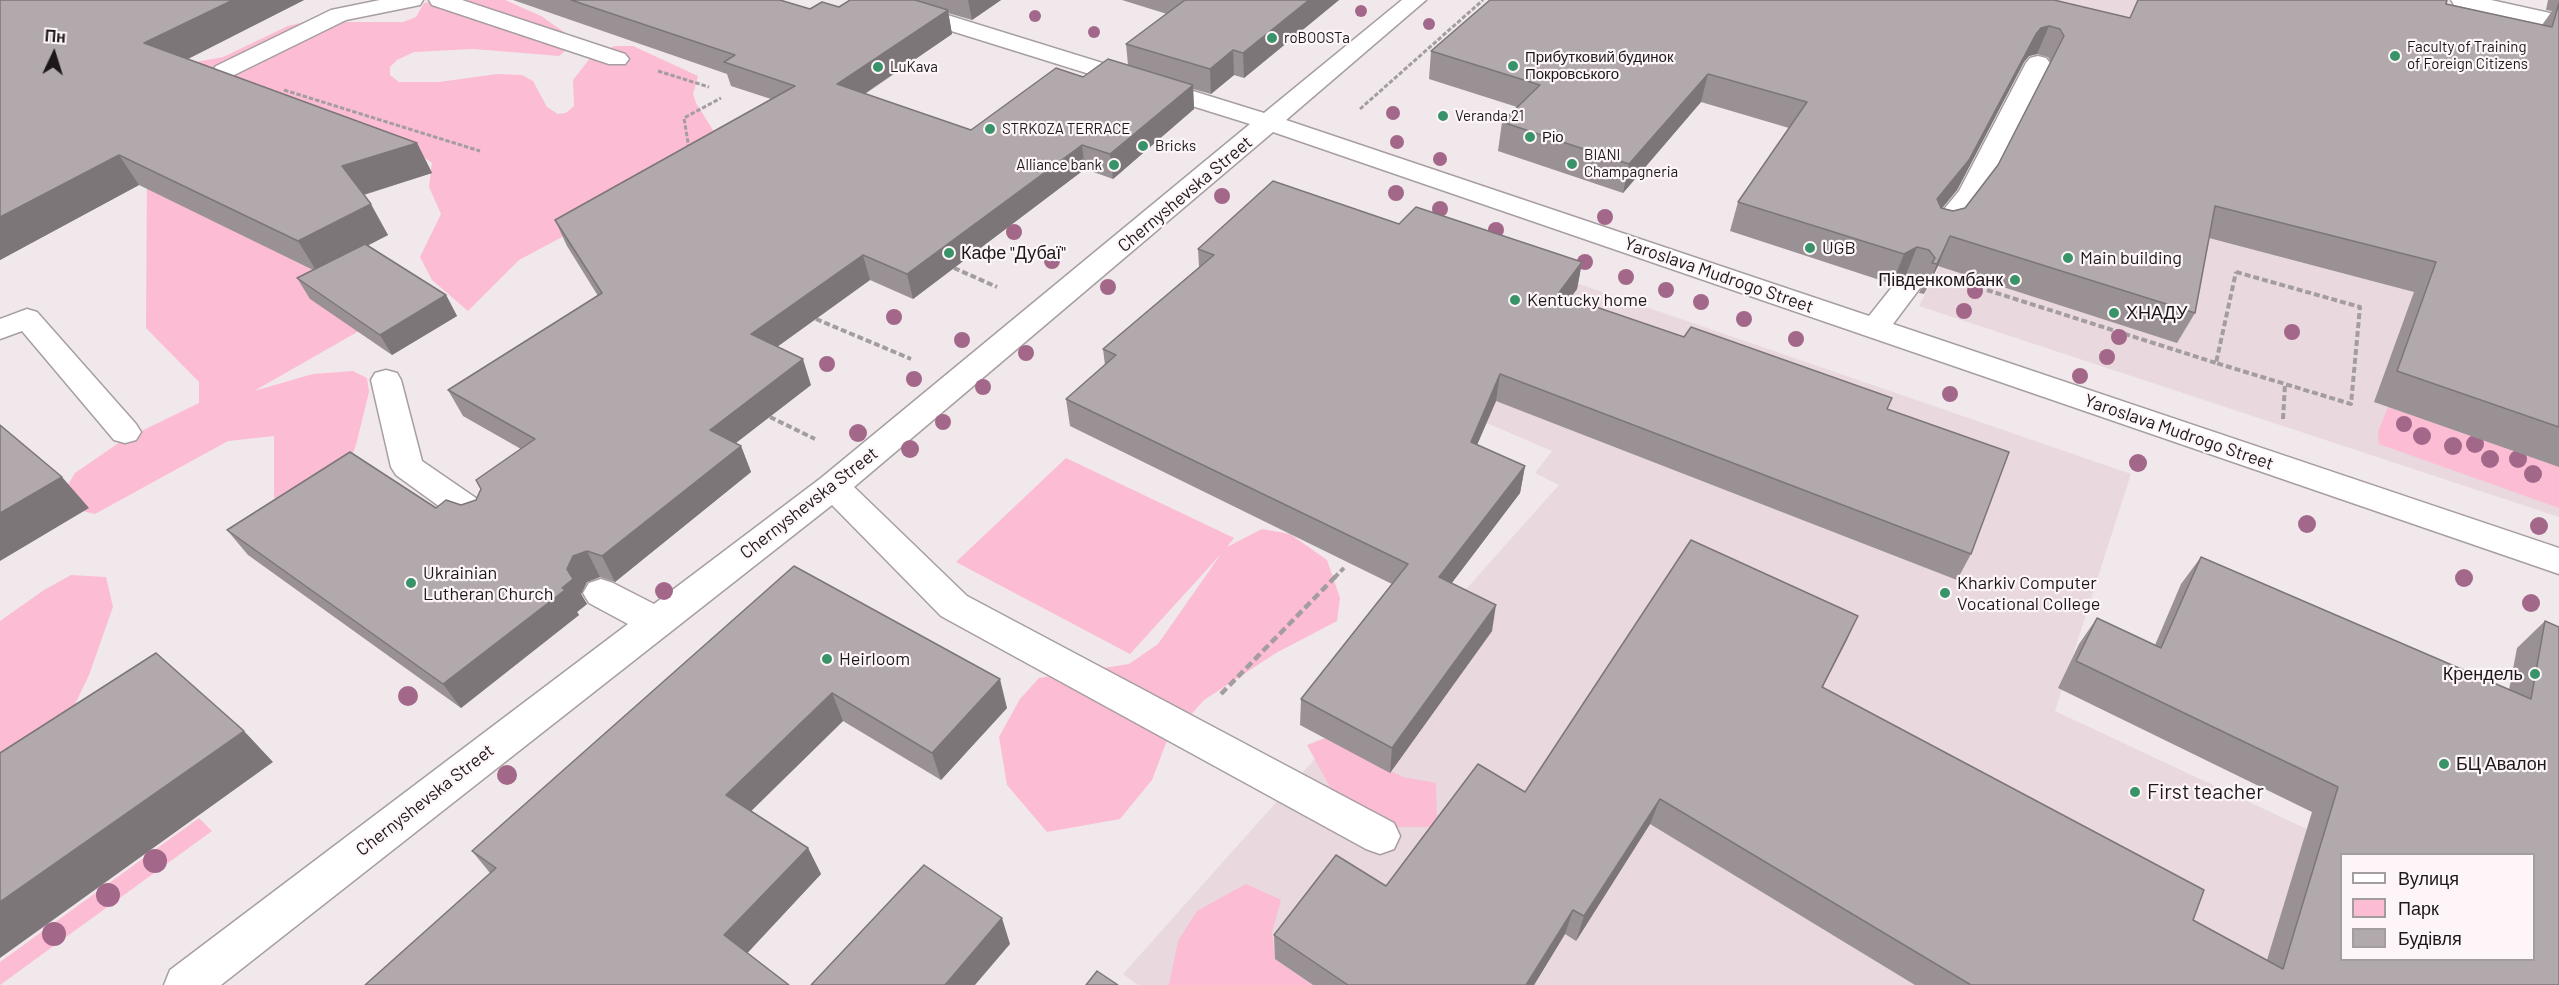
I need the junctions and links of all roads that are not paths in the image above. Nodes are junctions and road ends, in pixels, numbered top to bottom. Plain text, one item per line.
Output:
1 (412, 0) edge
2 (440, 0) edge
3 (876, 0) edge
4 (1415, 0) edge
5 (2462, 0) edge
6 (2517, 6) edge
7 (2559, 22) edge
8 (617, 59) road end
9 (2038, 63) edge
10 (224, 71) edge
11 (1271, 123) junction
12 (1941, 230) edge
13 (1906, 288) edge
14 (1875, 328) junction
15 (0, 330) edge
16 (386, 380) dead end
17 (125, 432) dead end
18 (833, 486) junction
19 (477, 516) edge
20 (2559, 561) edge
21 (601, 593) dead end
22 (656, 622) junction
23 (1380, 836) dead end
24 (186, 985) edge

1 - 10 street
2 - 8 street
3 - 11 street, Yaroslava Mudrogo Street
4 - 11 street, Chernyshevska Street
5 - 6 street
6 - 7 street
9 - 12 street
11 - 14 street, Yaroslava Mudrogo Street
11 - 18 street, Chernyshevska Street
13 - 14 street
14 - 20 street, Yaroslava Mudrogo Street
15 - 17 street
16 - 19 street
18 - 22 street, Chernyshevska Street
18 - 23 street
21 - 22 street
22 - 24 street, Chernyshevska Street

